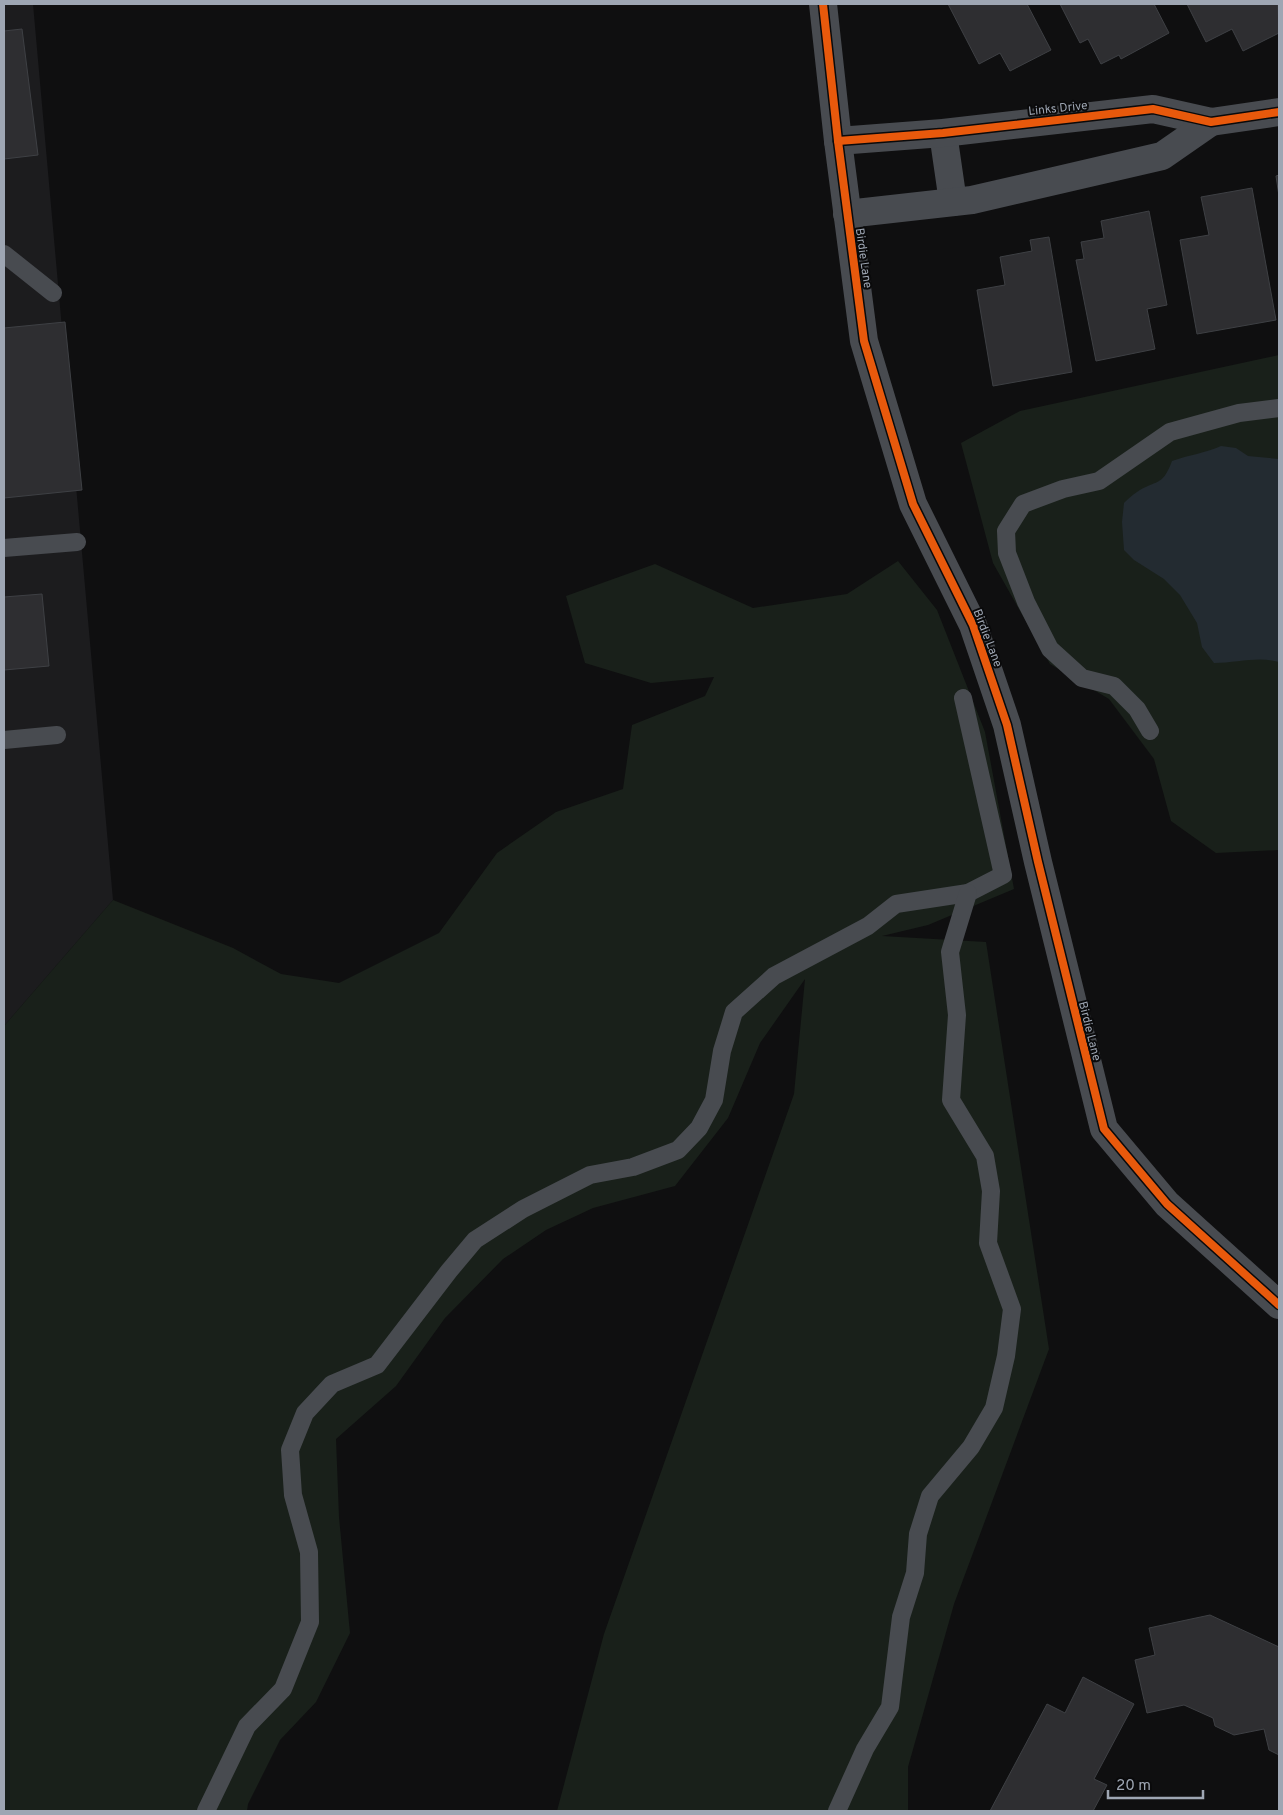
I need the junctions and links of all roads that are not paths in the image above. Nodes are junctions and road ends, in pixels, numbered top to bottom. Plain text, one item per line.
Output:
1 (823, 4) edge
2 (1279, 112) edge
3 (1210, 122) junction
4 (943, 132) junction
5 (838, 142) junction
6 (953, 202) junction
7 (847, 214) junction
8 (4, 254) edge
9 (53, 293) dead end
10 (1279, 408) edge
11 (77, 542) dead end
12 (4, 548) edge
13 (963, 698) dead end
14 (1150, 731) dead end
15 (57, 735) dead end
16 (4, 740) edge
17 (968, 893) junction
18 (1278, 1304) edge
19 (206, 1811) edge
20 (838, 1811) edge

1 - 5 street, Birdie Lane
2 - 3 street, Links Drive
3 - 4 street, Links Drive
3 - 6 street, Links Drive
4 - 5 street, Links Drive
4 - 6 street
5 - 7 street, Birdie Lane
6 - 7 street, Links Drive
7 - 18 street, Birdie Lane
8 - 9 lane
10 - 14 lane
11 - 12 lane
13 - 17 lane
15 - 16 lane
17 - 19 lane
17 - 20 lane

